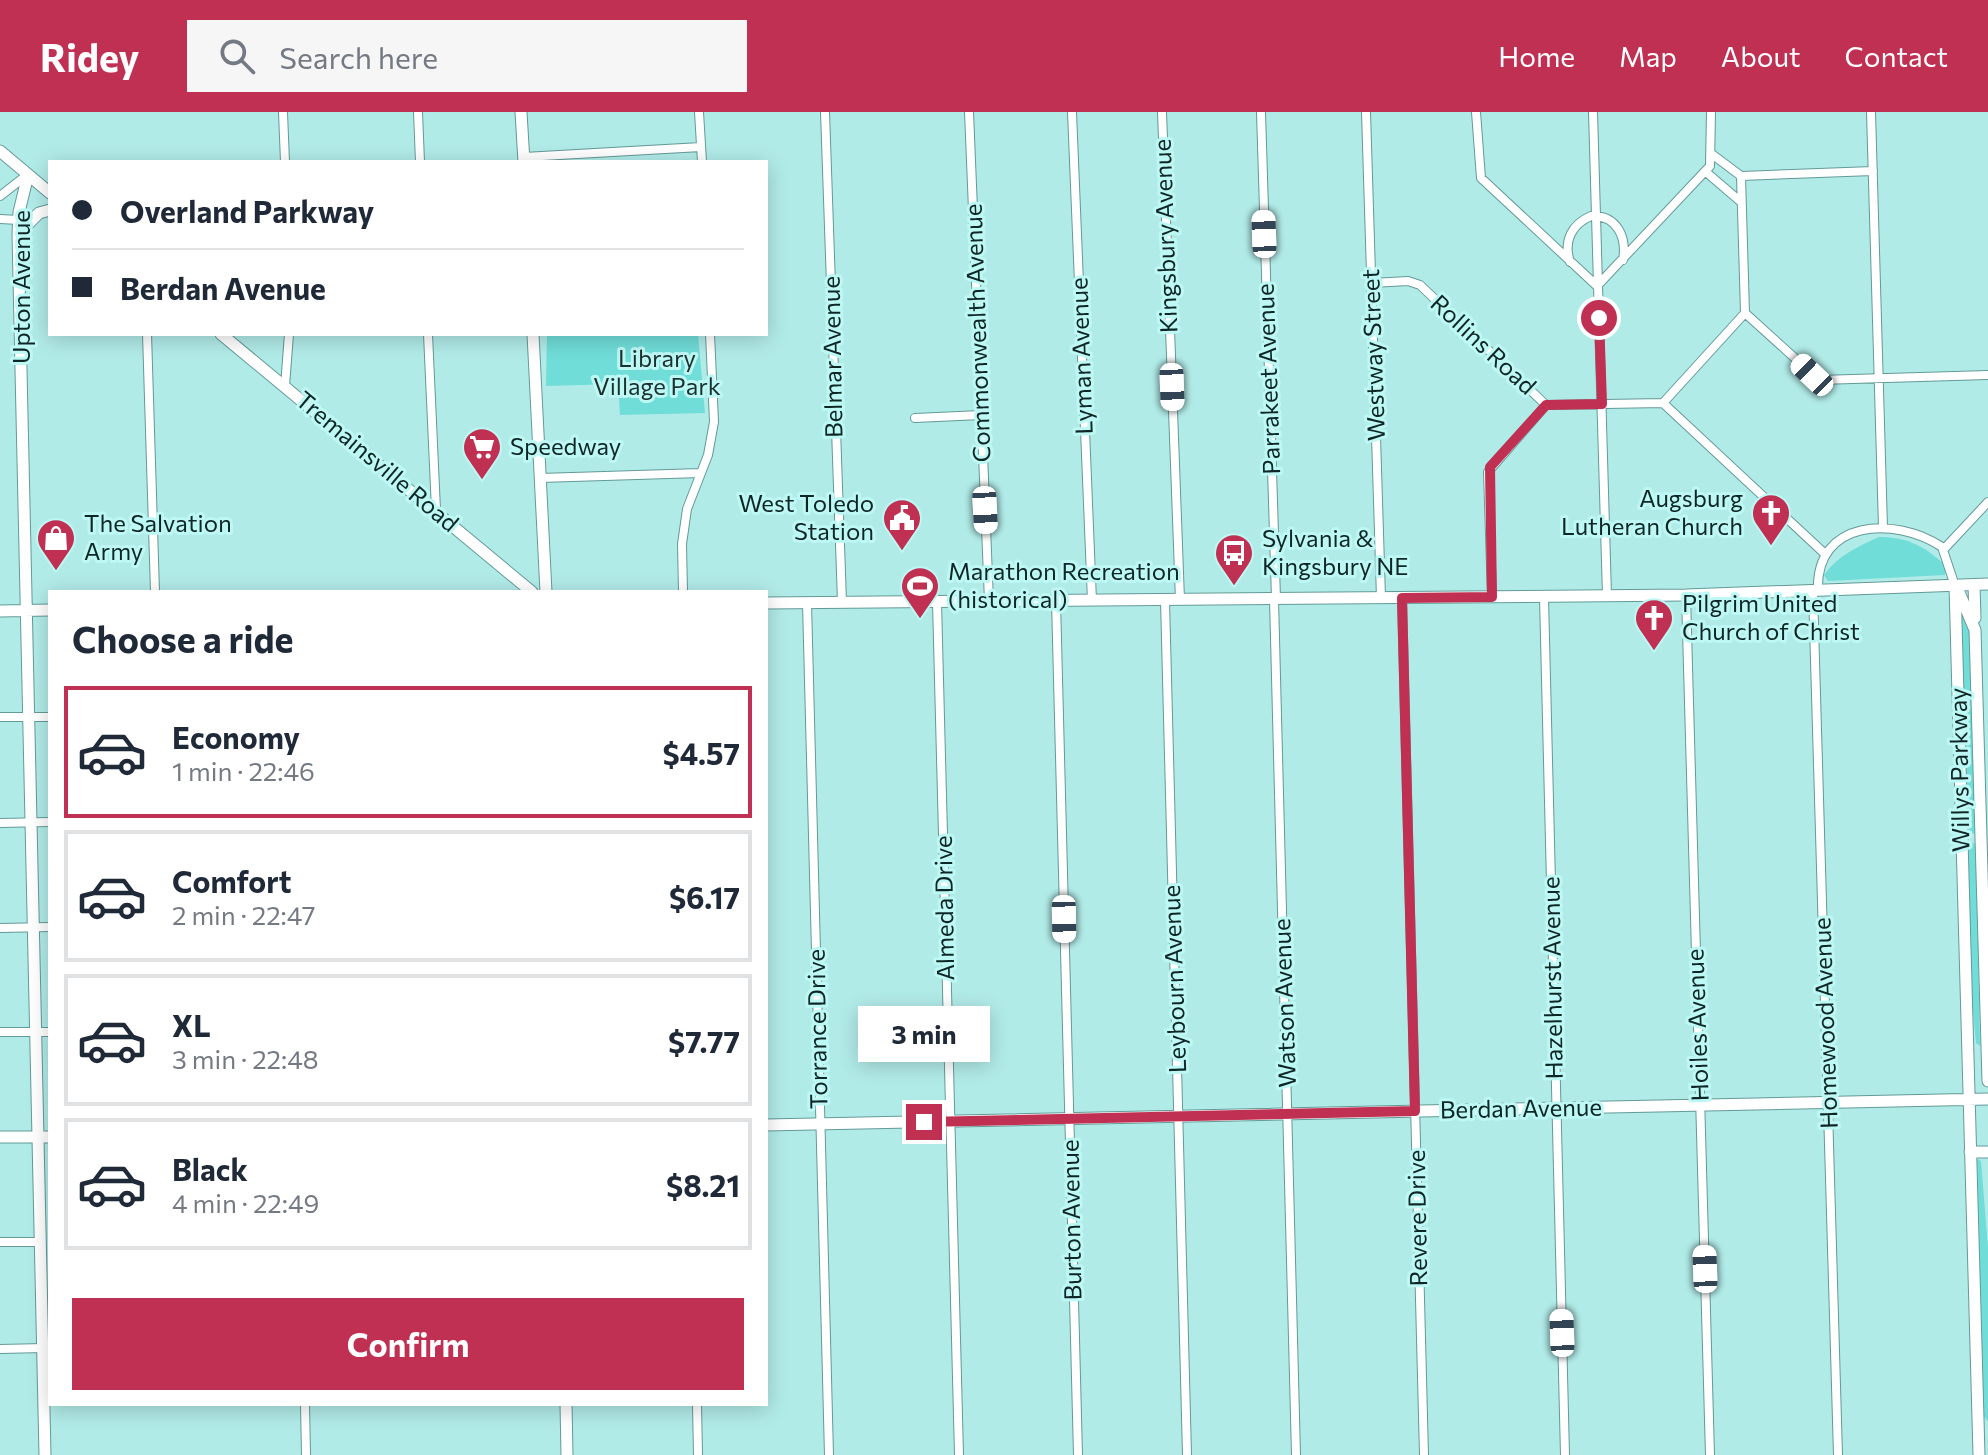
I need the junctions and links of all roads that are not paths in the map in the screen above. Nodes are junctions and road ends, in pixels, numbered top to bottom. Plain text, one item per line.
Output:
1 (283, 112) edge
2 (418, 112) edge
3 (521, 112) edge
4 (699, 112) edge
5 (825, 112) edge
6 (969, 112) edge
7 (1072, 112) edge
8 (1162, 112) edge
9 (1261, 112) edge
10 (1366, 112) edge
11 (1476, 112) edge
12 (1593, 112) edge
13 (1711, 112) edge
14 (1871, 112) edge
15 (701, 147) junction
16 (0, 151) edge
17 (1713, 155) junction
18 (524, 159) edge
19 (285, 160) edge
20 (420, 160) edge
21 (702, 160) edge
22 (1873, 171) junction
23 (1706, 172) junction
24 (28, 175) junction
25 (1741, 176) junction
26 (48, 191) edge
27 (0, 196) edge
28 (1741, 202) junction
29 (48, 211) edge
30 (1596, 216) junction
31 (0, 219) edge
32 (19, 220) junction
33 (18, 234) junction
34 (1623, 260) junction
35 (1570, 262) junction
36 (1372, 283) junction
37 (1597, 286) junction
38 (1745, 313) junction
39 (147, 336) edge
40 (223, 336) edge
41 (289, 336) edge
42 (428, 336) edge
43 (533, 336) edge
44 (710, 336) edge
45 (1988, 375) edge
46 (1879, 379) junction
47 (285, 386) junction
48 (1663, 403) junction
49 (1602, 404) junction
50 (1546, 405) junction
51 (981, 415) junction
52 (915, 418) dead end
53 (701, 473) junction
54 (540, 478) junction
55 (1988, 502) edge
56 (436, 510) junction
57 (1883, 528) junction
58 (1944, 549) junction
59 (1824, 553) junction
60 (1988, 584) edge
61 (1974, 585) junction
62 (1955, 586) junction
63 (155, 590) edge
64 (530, 590) edge
65 (546, 590) edge
66 (683, 590) edge
67 (1816, 591) junction
68 (1686, 595) junction
69 (1607, 596) junction
70 (1492, 597) junction
71 (1544, 597) junction
72 (1381, 598) junction
73 (1402, 598) junction
74 (1275, 599) junction
75 (1165, 600) junction
76 (1180, 600) junction
77 (989, 601) junction
78 (1056, 601) junction
79 (1092, 601) junction
80 (842, 602) junction
81 (937, 602) junction
82 (768, 603) edge
83 (807, 603) junction
84 (27, 610) junction
85 (48, 610) edge
86 (0, 611) edge
87 (1975, 630) junction
88 (0, 717) edge
89 (30, 717) junction
90 (48, 717) edge
91 (32, 822) junction
92 (48, 822) edge
93 (0, 823) edge
94 (1981, 838) junction
95 (1962, 839) junction
96 (34, 927) junction
97 (48, 927) edge
98 (0, 928) edge
99 (0, 1032) edge
100 (36, 1032) junction
101 (48, 1032) edge
102 (1968, 1055) junction
103 (1987, 1055) edge
104 (1988, 1081) edge
105 (1988, 1099) edge
106 (1969, 1100) junction
107 (1828, 1103) junction
108 (1700, 1105) junction
109 (1556, 1108) junction
110 (1415, 1111) junction
111 (1288, 1114) junction
112 (1178, 1116) junction
113 (1070, 1119) junction
114 (950, 1121) junction
115 (820, 1124) junction
116 (768, 1125) edge
117 (0, 1137) edge
118 (44, 1137) edge
119 (1970, 1152) junction
120 (1988, 1152) edge
121 (0, 1242) edge
122 (40, 1242) junction
123 (46, 1255) edge
124 (44, 1348) junction
125 (0, 1349) edge
126 (47, 1372) edge
127 (305, 1406) edge
128 (566, 1406) edge
129 (697, 1406) edge
130 (1983, 1426) edge
131 (45, 1455) edge
132 (306, 1455) edge
133 (567, 1455) edge
134 (698, 1455) edge
135 (829, 1455) edge
136 (959, 1455) edge
137 (1078, 1455) edge
138 (1187, 1455) edge
139 (1296, 1455) edge
140 (1424, 1455) edge
141 (1565, 1455) edge
142 (1710, 1455) edge
143 (1838, 1455) edge
144 (1979, 1455) edge

1 - 19 street
2 - 20 street
3 - 18 street
4 - 15 street
5 - 80 street, Belmar Avenue
6 - 51 street, Commonwealth Avenue
7 - 79 street, Lyman Avenue
8 - 76 street, Kingsbury Avenue
9 - 74 street, Parrakeet Avenue
10 - 36 street, Westway Street
11 - 35 street
12 - 30 street
13 - 17 street
14 - 22 street
15 - 18 street
15 - 21 street
16 - 24 street
17 - 23 street
17 - 25 street
22 - 25 street
22 - 46 street
23 - 28 street
23 - 34 street
24 - 26 street
24 - 27 street
24 - 32 street, Upton Avenue
25 - 28 street
28 - 38 street
29 - 33 street
30 - 34 street
30 - 35 street
30 - 37 street
31 - 32 street
32 - 33 street, Upton Avenue
33 - 84 street, Upton Avenue
34 - 37 street
35 - 37 street
36 - 50 street, Rollins Road
36 - 72 street, Westway Street
37 - 49 street
38 - 46 street
38 - 48 street
39 - 63 street
40 - 47 street, Tremainsville Road
41 - 47 street
42 - 56 street
43 - 54 street
44 - 53 street
45 - 46 street
46 - 57 street
47 - 56 street, Tremainsville Road
48 - 49 street, Rollins Road
48 - 59 street
49 - 50 street, Rollins Road
49 - 69 street
50 - 70 street
51 - 52 street
51 - 77 street, Commonwealth Avenue
53 - 54 street
53 - 66 street
54 - 65 street
55 - 58 street
56 - 64 street, Tremainsville Road
57 - 58 street
57 - 59 street
58 - 62 street
59 - 67 street, Homewood Avenue
60 - 61 street
61 - 62 street
61 - 87 street
62 - 67 street
62 - 87 street, Willys Parkway
62 - 95 street, Willys Parkway
67 - 68 street
67 - 107 street, Homewood Avenue
68 - 69 street
68 - 108 street, Hoiles Avenue
69 - 71 street
70 - 71 street
70 - 73 street
71 - 109 street, Hazelhurst Avenue
72 - 73 street
72 - 74 street
73 - 110 street, Revere Drive
74 - 76 street
74 - 111 street, Watson Avenue
75 - 76 street
75 - 79 street
75 - 112 street, Leybourn Avenue
77 - 78 street
77 - 81 street
78 - 79 street
78 - 113 street, Burton Avenue
80 - 81 street
80 - 83 street
81 - 114 street, Almeda Drive
82 - 83 street
83 - 115 street, Torrance Drive
84 - 85 street
84 - 86 street
84 - 89 street, Upton Avenue
87 - 94 street, Willys Parkway
88 - 89 street
89 - 90 street
89 - 91 street, Upton Avenue
91 - 92 street
91 - 93 street
91 - 96 street, Upton Avenue
94 - 95 street
94 - 103 street, Willys Parkway
95 - 102 street, Willys Parkway
96 - 97 street
96 - 98 street
96 - 100 street, Upton Avenue
99 - 100 street
100 - 101 street
100 - 118 street, Upton Avenue
102 - 103 street
102 - 106 street, Willys Parkway
103 - 104 street, Willys Parkway
105 - 106 street, Berdan Avenue
106 - 107 street, Berdan Avenue
106 - 119 street, Willys Parkway
107 - 108 street, Berdan Avenue
107 - 143 street, Homewood Avenue
108 - 109 street, Berdan Avenue
108 - 142 street, Hoiles Avenue
109 - 110 street, Berdan Avenue
109 - 141 street, Hazelhurst Avenue
110 - 111 street, Berdan Avenue
110 - 140 street, Revere Drive
111 - 112 street, Berdan Avenue
111 - 139 street, Watson Avenue
112 - 113 street, Berdan Avenue
112 - 138 street, Leybourn Avenue
113 - 114 street, Berdan Avenue
113 - 137 street, Burton Avenue
114 - 115 street, Berdan Avenue
114 - 136 street, Almeda Drive
115 - 116 street, Berdan Avenue
115 - 135 street, Torrance Drive
117 - 118 street
118 - 122 street, Upton Avenue
119 - 120 street
119 - 130 street, Willys Parkway
121 - 122 street
122 - 123 street, Upton Avenue
123 - 124 street, Upton Avenue
124 - 125 street
124 - 126 street, Upton Avenue
126 - 131 street, Upton Avenue
127 - 132 street
128 - 133 street
129 - 134 street
130 - 144 street, Willys Parkway

